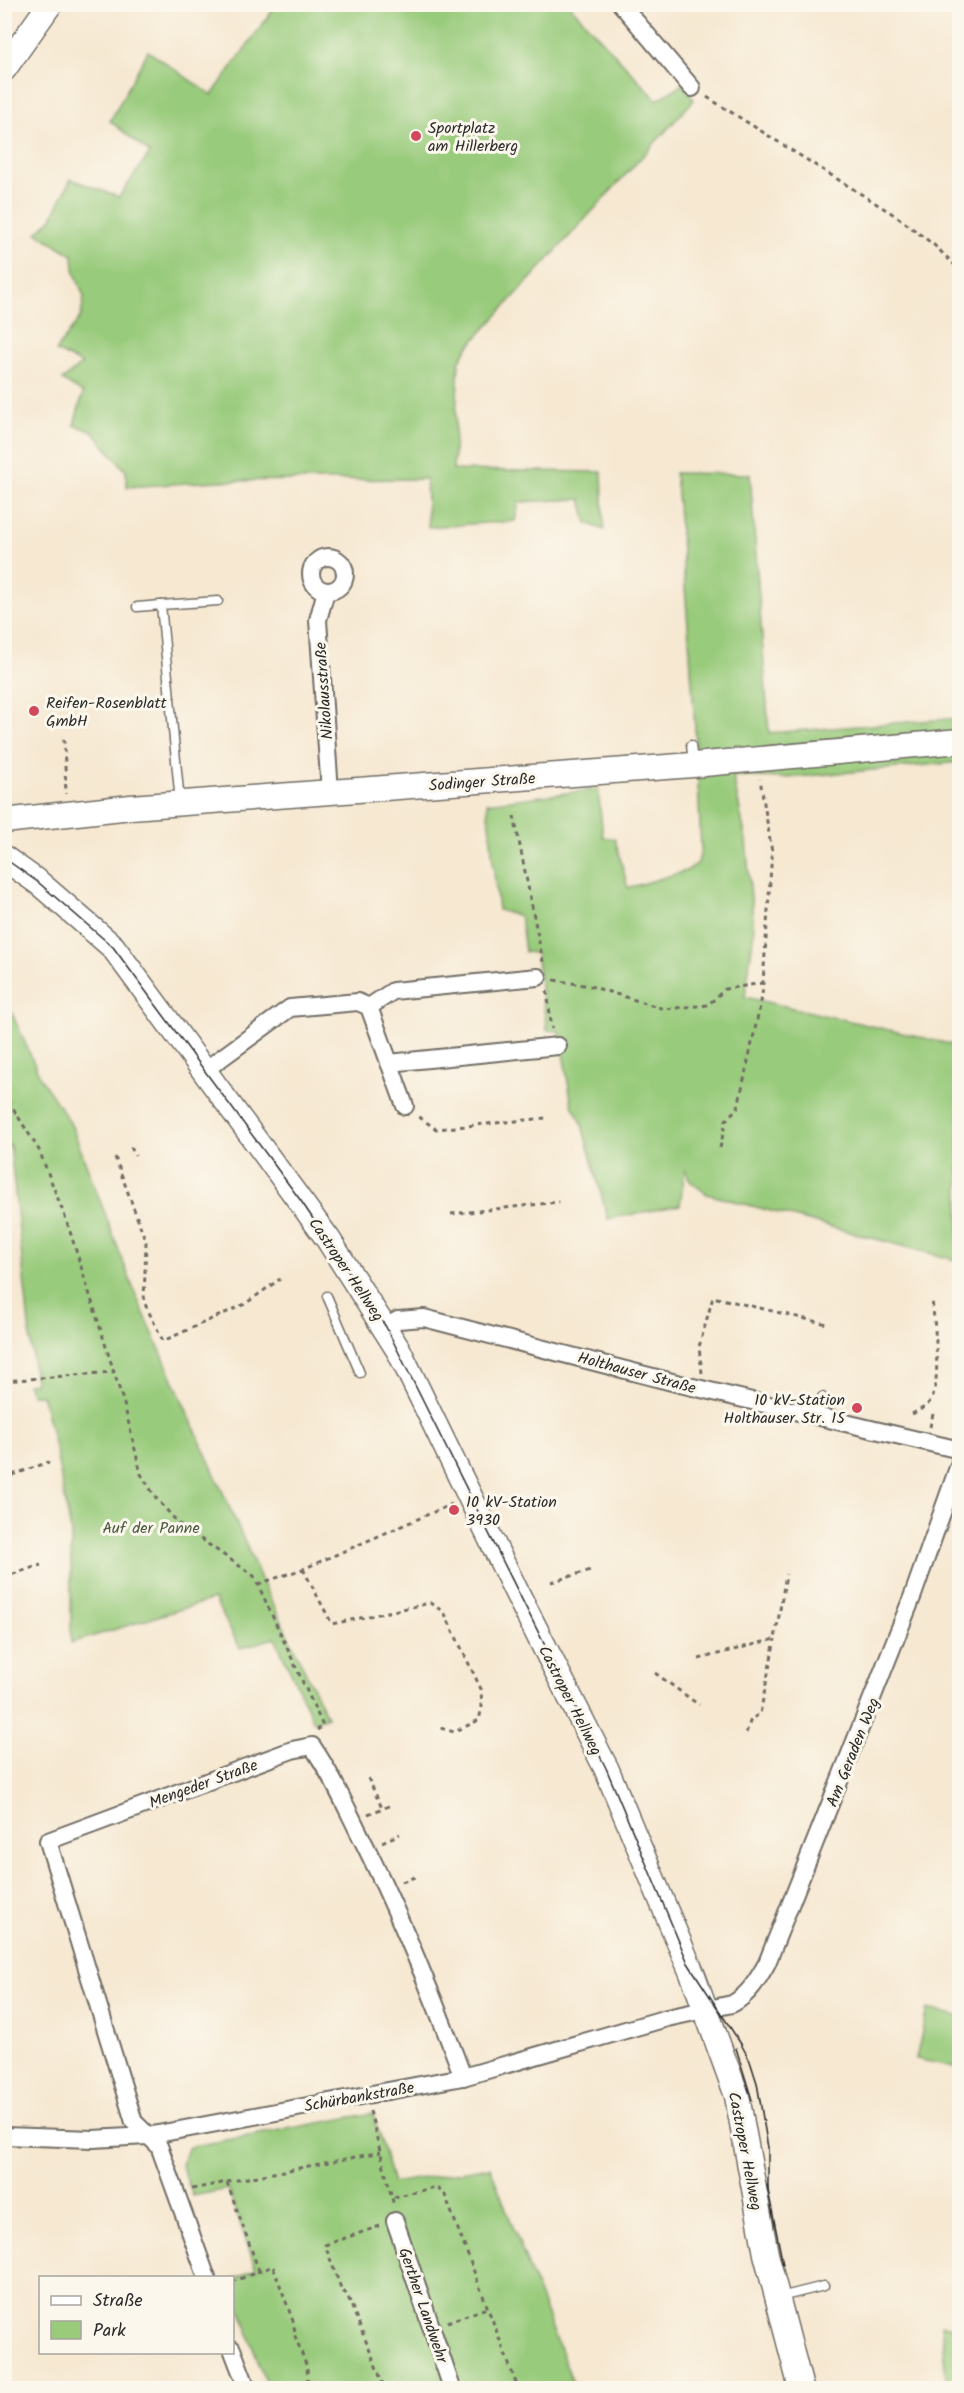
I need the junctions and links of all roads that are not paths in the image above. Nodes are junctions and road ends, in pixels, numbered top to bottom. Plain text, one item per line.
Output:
1 (621, 4) edge
2 (43, 7) edge
3 (8, 57) edge
4 (692, 88) road end
5 (326, 591) dead end
6 (218, 601) dead end
7 (161, 605) junction
8 (137, 607) dead end
9 (960, 741) edge
10 (330, 792) junction
11 (180, 803) junction
12 (4, 821) edge
13 (4, 858) edge
14 (541, 978) road end
15 (369, 1007) junction
16 (558, 1046) road end
17 (389, 1063) junction
18 (206, 1070) junction
19 (405, 1106) road end
20 (327, 1296) dead end
21 (386, 1327) junction
22 (360, 1373) dead end
23 (822, 1397) dead end
24 (818, 1416) junction
25 (960, 1450) edge
26 (960, 1462) edge
27 (706, 2009) junction
28 (463, 2077) junction
29 (4, 2136) edge
30 (147, 2136) junction
31 (395, 2221) road end
32 (207, 2276) edge
33 (824, 2286) dead end
34 (777, 2298) junction
35 (234, 2354) edge
36 (247, 2388) edge
37 (452, 2388) edge
38 (801, 2388) edge

1 - 4 street
2 - 3 main road
5 - 10 street, Nikolausstraße
6 - 7 lane
7 - 8 lane
7 - 11 lane
9 - 10 main road, Sodinger Straße
10 - 11 main road, Sodinger Straße
11 - 12 main road, Sodinger Straße
13 - 18 main road, Castroper Hellweg
14 - 15 street
15 - 17 street
15 - 18 street
16 - 17 street
17 - 19 street
18 - 21 main road, Castroper Hellweg
20 - 22 lane
21 - 24 street, Holthauser Straße
21 - 27 main road, Castroper Hellweg
23 - 24 lane
24 - 25 street, Holthauser Straße
26 - 27 street, Am Geraden Weg
27 - 28 street, Schürbankstraße
27 - 34 main road, Castroper Hellweg
28 - 30 street, Schürbankstraße
28 - 30 street, Mengeder Straße
29 - 30 street, Schürbankstraße
30 - 32 street
31 - 37 street, Gerther Landwehr
33 - 34 lane
34 - 38 main road, Castroper Hellweg
35 - 36 street

